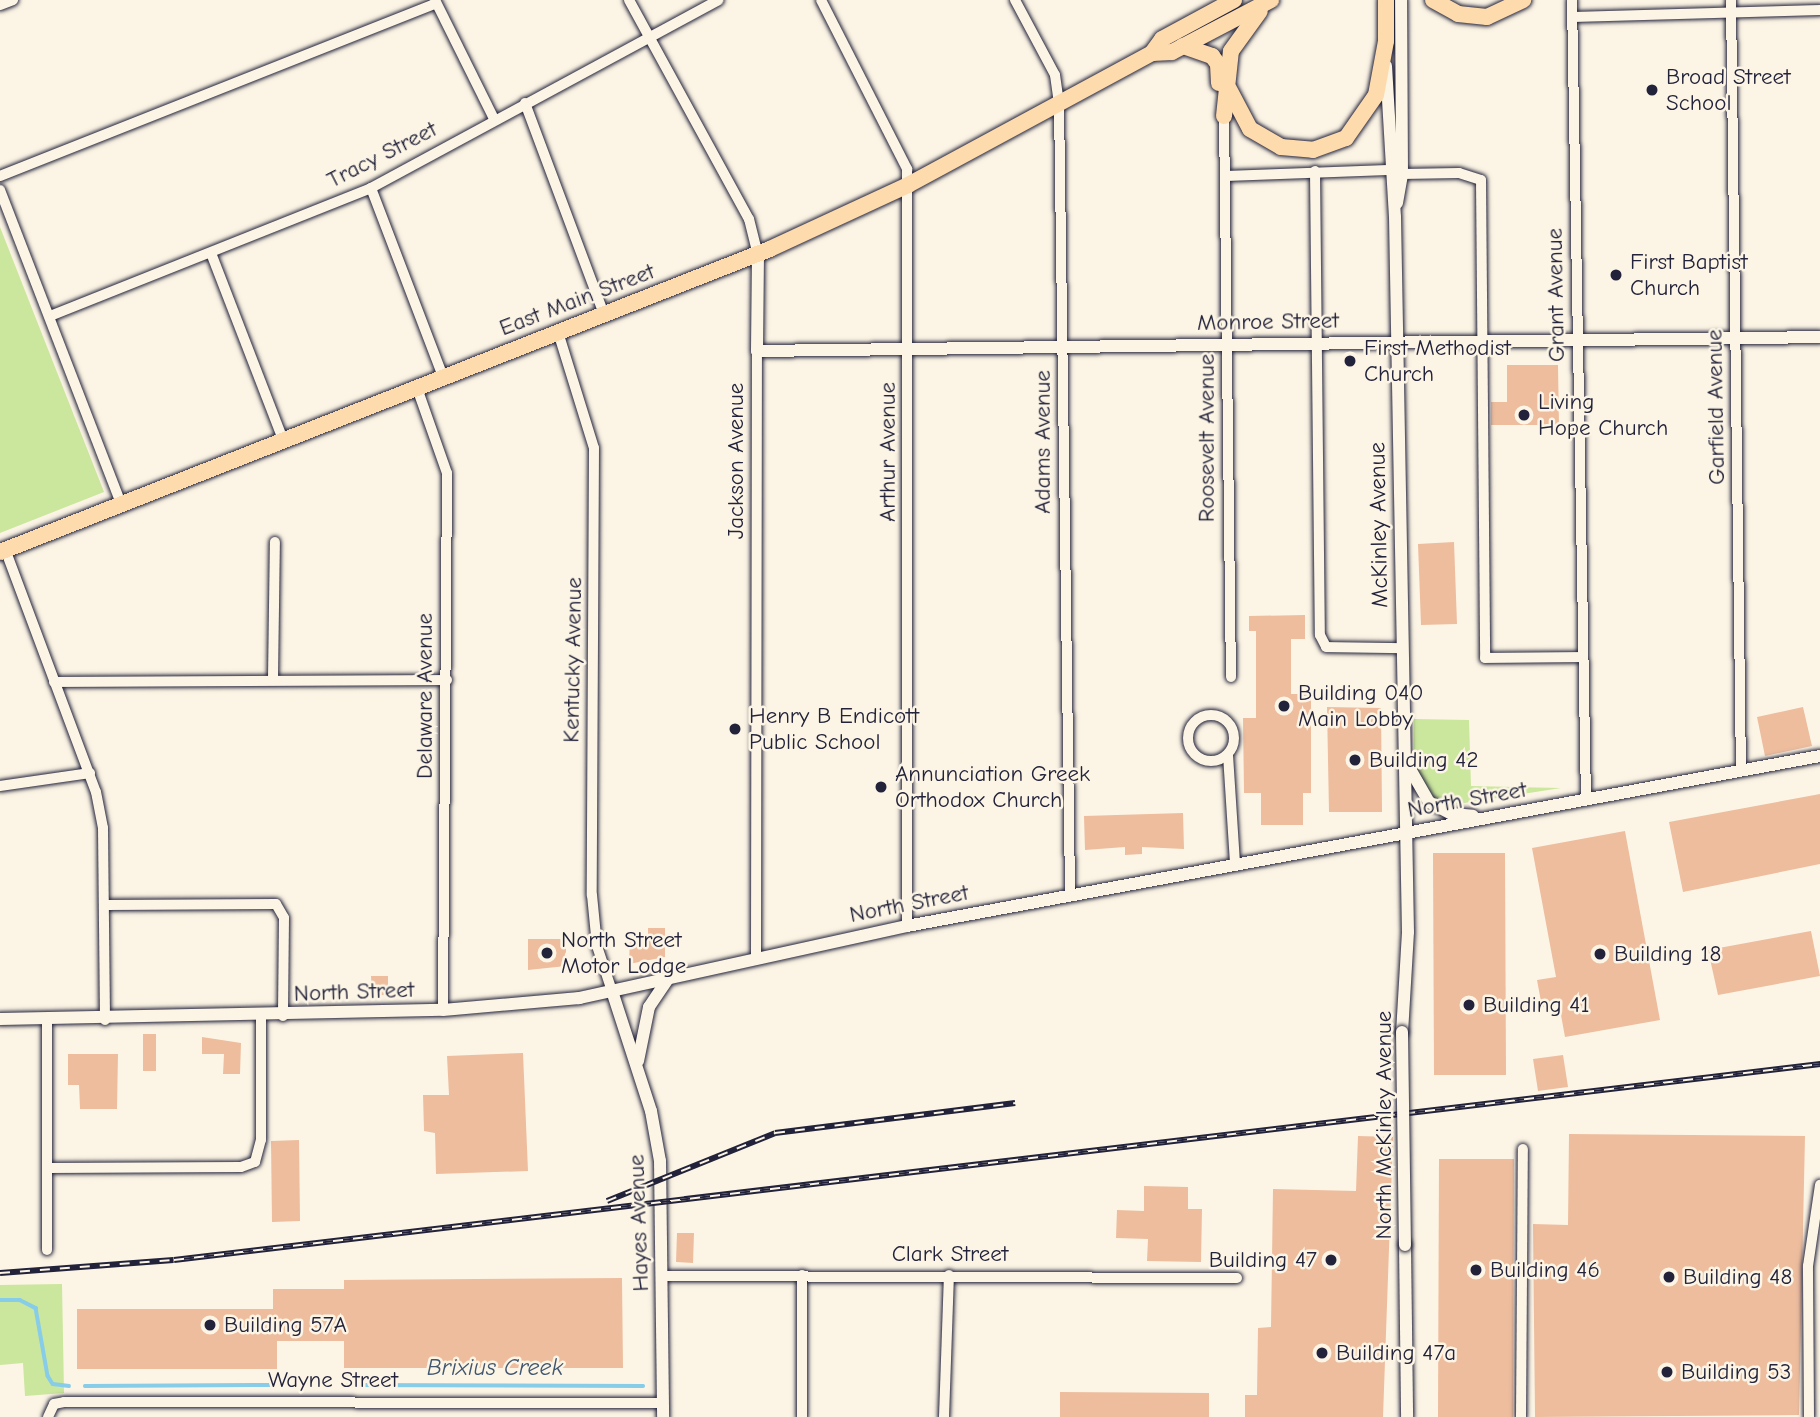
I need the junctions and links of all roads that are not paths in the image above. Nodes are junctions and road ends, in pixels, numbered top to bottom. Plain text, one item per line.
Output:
1 (13, 0) edge
2 (629, 0) edge
3 (718, 0) edge
4 (821, 0) edge
5 (1014, 0) edge
6 (1386, 0) edge
7 (1401, 0) edge
8 (1433, 0) edge
9 (1523, 0) edge
10 (1572, 0) edge
11 (1731, 0) edge
12 (436, 1) edge
13 (1228, 1) edge
14 (1270, 1) edge
15 (0, 5) edge
16 (1820, 10) edge
17 (1731, 13) junction
18 (1573, 17) junction
19 (649, 37) junction
20 (1386, 41) junction
21 (1183, 46) junction
22 (1152, 53) junction
23 (1229, 89) junction
24 (525, 103) junction
25 (1059, 103) junction
26 (1224, 116) junction
27 (494, 119) junction
28 (1388, 170) junction
29 (1315, 172) junction
30 (1402, 174) junction
31 (0, 176) edge
32 (1226, 176) junction
33 (908, 185) junction
34 (372, 188) junction
35 (0, 190) edge
36 (1395, 217) junction
37 (211, 253) junction
38 (758, 254) junction
39 (604, 314) junction
40 (50, 316) junction
41 (558, 332) junction
42 (1737, 337) junction
43 (1820, 337) edge
44 (1577, 339) junction
45 (1316, 342) junction
46 (1483, 342) junction
47 (1227, 343) junction
48 (1397, 343) junction
49 (1063, 346) junction
50 (909, 348) junction
51 (757, 351) junction
52 (443, 377) junction
53 (417, 388) junction
54 (283, 440) junction
55 (121, 504) junction
56 (275, 542) dead end
57 (3, 551) edge
58 (1402, 648) junction
59 (1581, 657) junction
60 (1231, 677) dead end
61 (273, 678) junction
62 (447, 680) junction
63 (54, 682) junction
64 (1228, 755) junction
65 (1820, 756) edge
66 (1404, 757) junction
67 (1741, 771) junction
68 (90, 773) junction
69 (0, 786) edge
70 (1586, 800) junction
71 (1491, 818) junction
72 (1405, 832) junction
73 (1235, 863) junction
74 (1070, 894) junction
75 (106, 905) junction
76 (907, 926) junction
77 (756, 955) junction
78 (669, 977) junction
79 (612, 991) junction
80 (443, 1010) junction
81 (261, 1016) junction
82 (283, 1016) junction
83 (0, 1019) edge
84 (47, 1020) junction
85 (105, 1020) junction
86 (639, 1072) junction
87 (1523, 1149) dead end
88 (47, 1168) junction
89 (1820, 1185) edge
90 (47, 1250) dead end
91 (803, 1275) junction
92 (949, 1275) junction
93 (662, 1276) junction
94 (1237, 1278) dead end
95 (663, 1403) junction
96 (48, 1414) edge
97 (663, 1417) edge
98 (802, 1417) edge
99 (944, 1417) edge
100 (1407, 1417) edge
101 (1521, 1417) edge
102 (1809, 1417) edge

1 - 15 street
2 - 19 street, Jackson Avenue
3 - 19 street, Tracy Street
4 - 33 street, Arthur Avenue
5 - 25 street, Adams Avenue
6 - 20 main road
7 - 30 street, McKinley Avenue
8 - 9 main road
10 - 18 street, Grant Avenue
11 - 17 street, Garfield Avenue
12 - 27 street
12 - 31 street
13 - 22 main road, East Main Street
14 - 21 main road, East Main Street
14 - 23 main road
16 - 17 street
17 - 18 street
17 - 42 street, Garfield Avenue
18 - 44 street, Grant Avenue
19 - 24 street, Tracy Street
19 - 38 street, Jackson Avenue
20 - 23 main road
20 - 28 street, McKinley Avenue
21 - 22 main road, East Main Street
21 - 26 main road
22 - 25 main road, East Main Street
23 - 26 main road
24 - 27 street, Tracy Street
24 - 39 street
25 - 33 main road, East Main Street
25 - 49 street, Adams Avenue
26 - 32 street, Roosevelt Avenue
27 - 34 street, Tracy Street
28 - 29 street
28 - 36 street, McKinley Avenue
29 - 32 street
29 - 45 street
30 - 36 street, McKinley Avenue
30 - 46 street
32 - 47 street, Roosevelt Avenue
33 - 38 main road, East Main Street
33 - 50 street, Arthur Avenue
34 - 37 street, Tracy Street
34 - 52 street
35 - 40 street
36 - 48 street, McKinley Avenue
37 - 40 street, Tracy Street
37 - 54 street
38 - 39 main road, East Main Street
38 - 51 street, Jackson Avenue
39 - 41 main road, East Main Street
40 - 55 street
41 - 52 main road, East Main Street
41 - 79 street, Kentucky Avenue
42 - 43 street, Monroe Street
42 - 44 street, Monroe Street
42 - 67 street, Garfield Avenue
44 - 46 street, Monroe Street
44 - 59 street, Grant Avenue
45 - 47 street, Monroe Street
45 - 48 street, Monroe Street
45 - 58 street
46 - 48 street, Monroe Street
46 - 59 street
47 - 49 street, Monroe Street
47 - 60 street, Roosevelt Avenue
48 - 58 street, McKinley Avenue
49 - 50 street, Monroe Street
49 - 74 street, Adams Avenue
50 - 51 street, Monroe Street
50 - 76 street, Arthur Avenue
51 - 77 street, Jackson Avenue
52 - 53 main road, East Main Street
53 - 54 main road, East Main Street
53 - 62 street, Delaware Avenue
54 - 55 main road, East Main Street
55 - 57 main road, East Main Street
56 - 61 street
57 - 63 street
58 - 66 street, McKinley Avenue
59 - 70 street, Grant Avenue
61 - 62 street
61 - 63 street
62 - 80 street, Delaware Avenue
63 - 68 street
64 - 64 street
64 - 73 street
65 - 67 street, North Street
66 - 71 street
66 - 72 street, McKinley Avenue
67 - 70 street, North Street
68 - 69 street
68 - 75 street
70 - 71 street, North Street
71 - 72 street, North Street
72 - 73 street, North Street
72 - 100 street, North McKinley Avenue, bridge
73 - 74 street, North Street
74 - 76 street, North Street
75 - 82 street
75 - 85 street
76 - 77 street, North Street
77 - 78 street, North Street
78 - 79 street, North Street
78 - 86 street
79 - 80 street, North Street
79 - 86 street, Hayes Avenue
80 - 82 street, North Street
81 - 82 street, North Street
81 - 85 street, North Street
81 - 88 street
83 - 84 street, North Street
84 - 85 street, North Street
84 - 88 street
86 - 93 street, Hayes Avenue
87 - 101 street
88 - 90 street
89 - 102 street
91 - 92 street, Clark Street
91 - 93 street, Clark Street
91 - 98 street
92 - 94 street, Clark Street
92 - 99 street
93 - 95 street, Hayes Avenue
95 - 96 street, Wayne Street
95 - 97 street, Hayes Avenue

